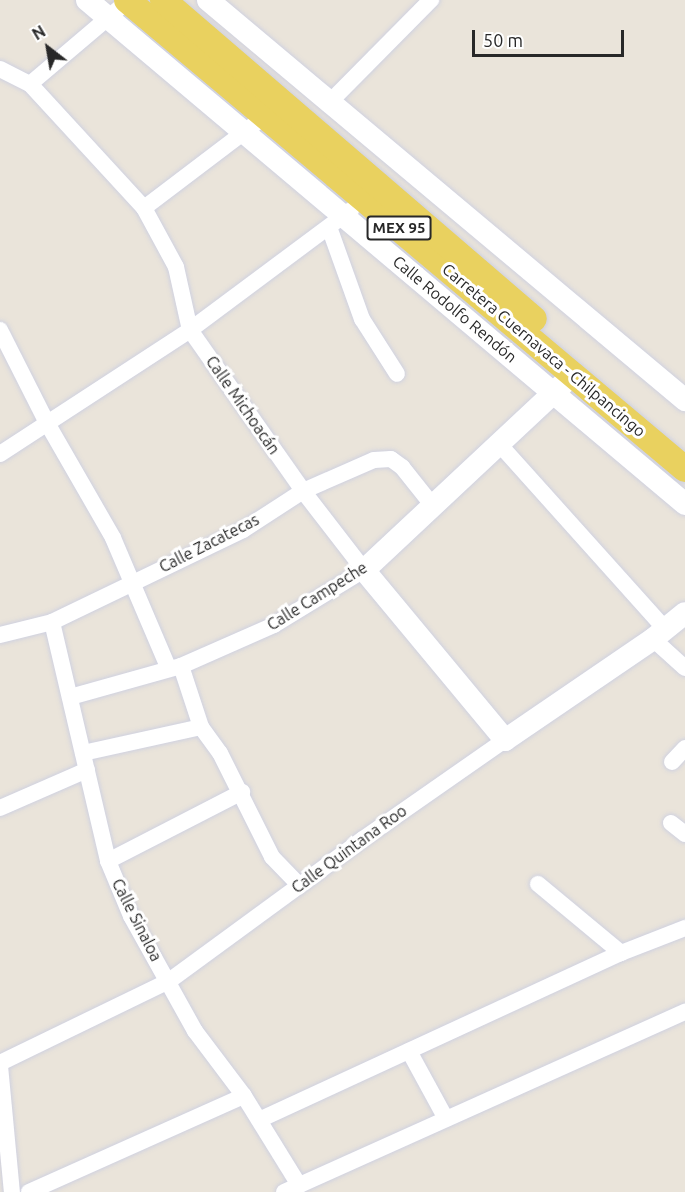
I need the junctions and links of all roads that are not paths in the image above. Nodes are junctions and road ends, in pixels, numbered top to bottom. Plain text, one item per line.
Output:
1 (87, 0) edge
2 (128, 0) edge
3 (163, 0) edge
4 (430, 0) edge
5 (214, 2) edge
6 (108, 18) junction
7 (0, 69) edge
8 (30, 84) junction
9 (330, 102) junction
10 (255, 124) junction
11 (365, 199) junction
12 (144, 208) junction
13 (337, 221) junction
14 (0, 330) edge
15 (190, 330) junction
16 (397, 374) dead end
17 (572, 374) junction
18 (554, 393) junction
19 (685, 400) edge
20 (47, 423) junction
21 (501, 446) junction
22 (0, 454) edge
23 (681, 457) edge
24 (303, 491) junction
25 (676, 497) edge
26 (433, 506) junction
27 (364, 570) junction
28 (134, 581) junction
29 (685, 613) edge
30 (52, 622) junction
31 (659, 634) junction
32 (0, 635) edge
33 (175, 668) junction
34 (685, 668) edge
35 (70, 697) junction
36 (201, 727) junction
37 (505, 740) junction
38 (685, 748) edge
39 (83, 753) junction
40 (672, 762) dead end
41 (87, 770) junction
42 (242, 792) junction
43 (0, 808) edge
44 (671, 823) dead end
45 (685, 834) edge
46 (108, 861) junction
47 (538, 884) dead end
48 (299, 885) junction
49 (685, 928) edge
50 (621, 953) junction
51 (169, 981) junction
52 (685, 1012) edge
53 (409, 1051) junction
54 (0, 1065) edge
55 (244, 1096) junction
56 (446, 1119) junction
57 (259, 1120) junction
58 (292, 1189) edge
59 (12, 1192) edge
60 (29, 1192) edge

1 - 6 street, Calle Rodolfo Rendón
2 - 6 street
2 - 10 main road, Carretera Cuernavaca - Chilpancingo / MEX 95
3 - 23 main road, Carretera Cuernavaca - Chilpancingo / MEX 95
4 - 9 street
5 - 9 street
6 - 8 street
6 - 10 street, Calle Rodolfo Rendón
7 - 8 street, Calle Michoacán
8 - 12 street, Calle Michoacán
9 - 19 street
10 - 11 main road, Carretera Cuernavaca - Chilpancingo / MEX 95
10 - 12 street
10 - 13 street, Calle Rodolfo Rendón
11 - 13 street
11 - 17 main road, Carretera Cuernavaca - Chilpancingo / MEX 95
12 - 15 street, Calle Michoacán
13 - 15 street
13 - 16 street
13 - 18 street, Calle Rodolfo Rendón
14 - 20 street
15 - 20 street
15 - 24 street, Calle Michoacán
17 - 18 street, Calle Campeche
17 - 23 main road, Carretera Cuernavaca - Chilpancingo / MEX 95
18 - 21 street, Calle Campeche
18 - 25 street, Calle Rodolfo Rendón
20 - 22 street
20 - 28 street
21 - 26 street, Calle Campeche
21 - 31 street
23 - 25 street
24 - 26 street, Calle Zacatecas
24 - 27 street, Calle Michoacán
24 - 28 street, Calle Zacatecas
26 - 27 street, Calle Campeche
27 - 33 street, Calle Campeche
27 - 37 street, Calle Michoacán
28 - 30 street, Calle Zacatecas
28 - 33 street
29 - 31 street, Calle Quintana Roo
30 - 32 street, Calle Zacatecas
30 - 35 street, Calle Sinaloa
31 - 34 street
31 - 37 street, Calle Quintana Roo
33 - 35 street, Calle Campeche
33 - 36 street
35 - 39 street, Calle Sinaloa
36 - 39 street
36 - 42 street
37 - 48 street, Calle Quintana Roo
38 - 40 street
39 - 41 street, Calle Sinaloa
41 - 43 street
41 - 46 street, Calle Sinaloa
42 - 46 street
42 - 48 street
44 - 45 street
46 - 51 street, Calle Sinaloa
47 - 50 street
48 - 51 street, Calle Quintana Roo
49 - 50 street
50 - 53 street
51 - 54 street, Calle Quintana Roo
51 - 55 street, Calle Sinaloa
52 - 56 street
53 - 56 street
53 - 57 street
54 - 59 street
55 - 57 street, Calle Sinaloa
55 - 60 street
56 - 58 street
57 - 58 street, Calle Sinaloa

